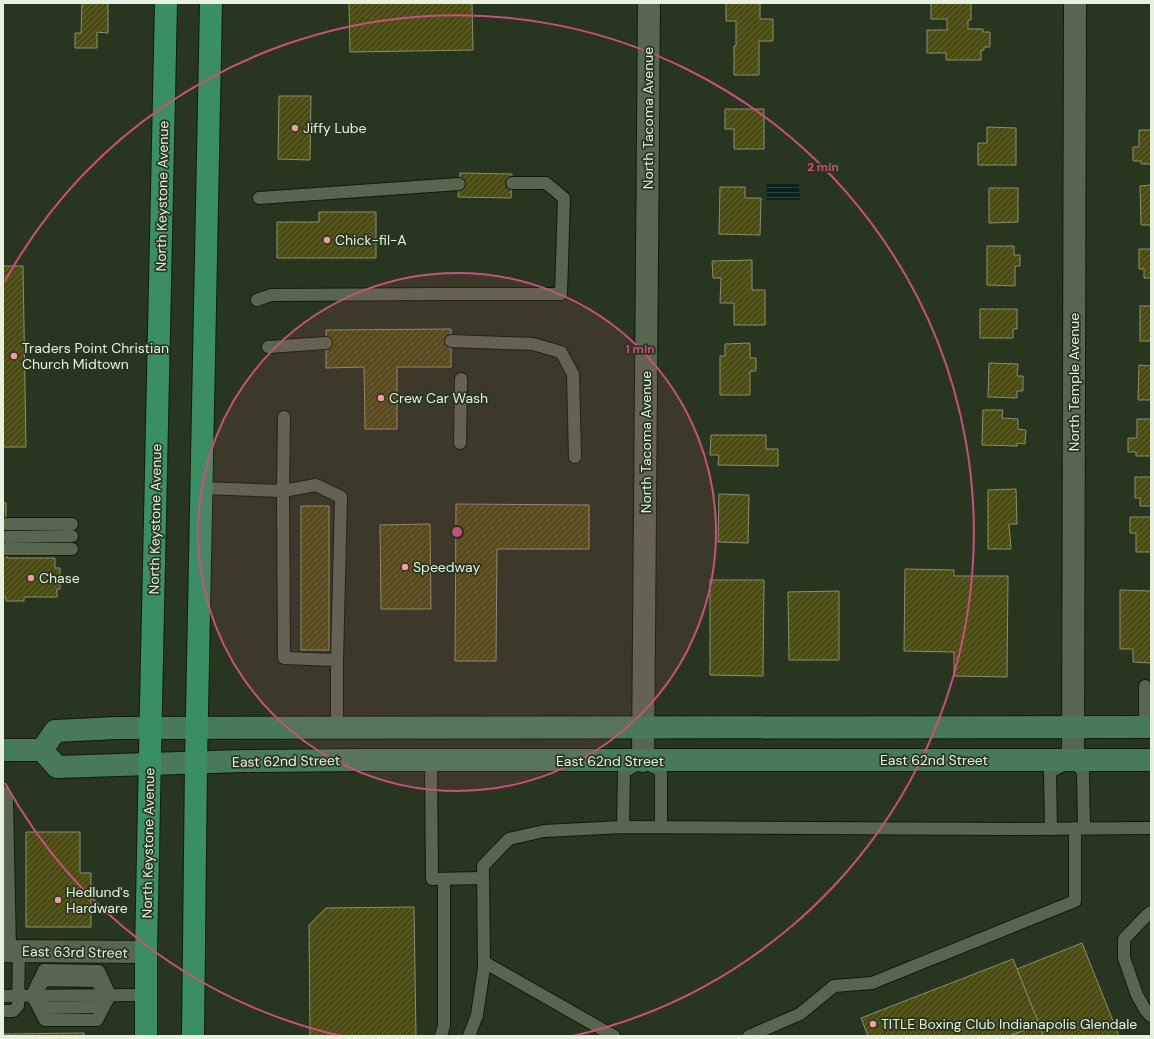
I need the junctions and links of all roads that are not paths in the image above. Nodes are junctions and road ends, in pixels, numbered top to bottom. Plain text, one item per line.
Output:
1 (166, 3) edge
2 (211, 3) edge
3 (649, 3) edge
4 (1075, 3) edge
5 (512, 183) dead end
6 (459, 184) dead end
7 (260, 198) dead end
8 (257, 300) dead end
9 (451, 341) dead end
10 (326, 343) dead end
11 (268, 347) dead end
12 (461, 379) dead end
13 (284, 417) dead end
14 (460, 443) dead end
15 (575, 457) dead end
16 (202, 488) junction
17 (283, 490) junction
18 (6, 524) dead end
19 (6, 537) dead end
20 (6, 549) dead end
21 (72, 549) dead end
22 (337, 660) junction
23 (1144, 686) dead end
24 (337, 727) junction
25 (644, 727) junction
26 (1072, 727) junction
27 (1148, 727) edge
28 (150, 728) junction
29 (197, 728) junction
30 (3, 750) edge
31 (42, 750) junction
32 (1073, 760) junction
33 (1151, 760) edge
34 (431, 761) junction
35 (643, 761) junction
36 (196, 763) junction
37 (150, 764) junction
38 (3, 792) edge
39 (623, 828) junction
40 (661, 828) junction
41 (1080, 828) junction
42 (1151, 828) edge
43 (1051, 829) junction
44 (484, 878) junction
45 (444, 879) junction
46 (1151, 912) edge
47 (11, 951) edge
48 (146, 952) junction
49 (484, 962) junction
50 (19, 995) junction
51 (32, 995) junction
52 (110, 995) junction
53 (146, 995) junction
54 (3, 996) edge
55 (3, 1011) edge
56 (1151, 1016) edge
57 (146, 1036) edge
58 (193, 1036) edge
59 (440, 1036) edge
60 (468, 1036) edge
61 (614, 1036) edge
62 (749, 1036) edge

1 - 28 main road, North Keystone Avenue
2 - 16 main road
3 - 25 street, North Tacoma Avenue
4 - 26 street, North Temple Avenue
5 - 8 lane
6 - 7 lane
9 - 15 lane
10 - 11 lane
12 - 14 lane
13 - 17 lane
16 - 17 lane
16 - 29 main road
17 - 22 lane
17 - 22 lane
18 - 19 lane
20 - 21 lane
22 - 24 lane
23 - 27 lane
24 - 25 street
24 - 29 street
25 - 26 street
25 - 35 street, North Tacoma Avenue
26 - 27 street
26 - 32 street, North Temple Avenue
28 - 29 street
28 - 31 street
28 - 37 main road, North Keystone Avenue
29 - 36 main road
30 - 31 street
31 - 37 street, East 62nd Street
32 - 33 street, East 62nd Street
32 - 35 street, East 62nd Street
32 - 41 lane
32 - 43 lane
34 - 35 street, East 62nd Street
34 - 36 street, East 62nd Street
34 - 45 lane
35 - 39 lane
35 - 40 lane
36 - 37 street, East 62nd Street
36 - 58 main road
37 - 48 main road, North Keystone Avenue
38 - 47 lane
39 - 40 lane
39 - 44 lane
40 - 43 lane
41 - 42 lane
41 - 43 lane
41 - 62 lane
44 - 45 lane
44 - 49 lane
45 - 59 lane
46 - 56 lane
47 - 48 street, East 63rd Street
47 - 50 lane
48 - 53 main road, North Keystone Avenue
49 - 60 lane
49 - 61 lane
50 - 51 lane
50 - 54 lane
50 - 55 lane
51 - 52 lane
51 - 52 lane
51 - 52 lane
52 - 53 lane
53 - 57 main road, North Keystone Avenue

